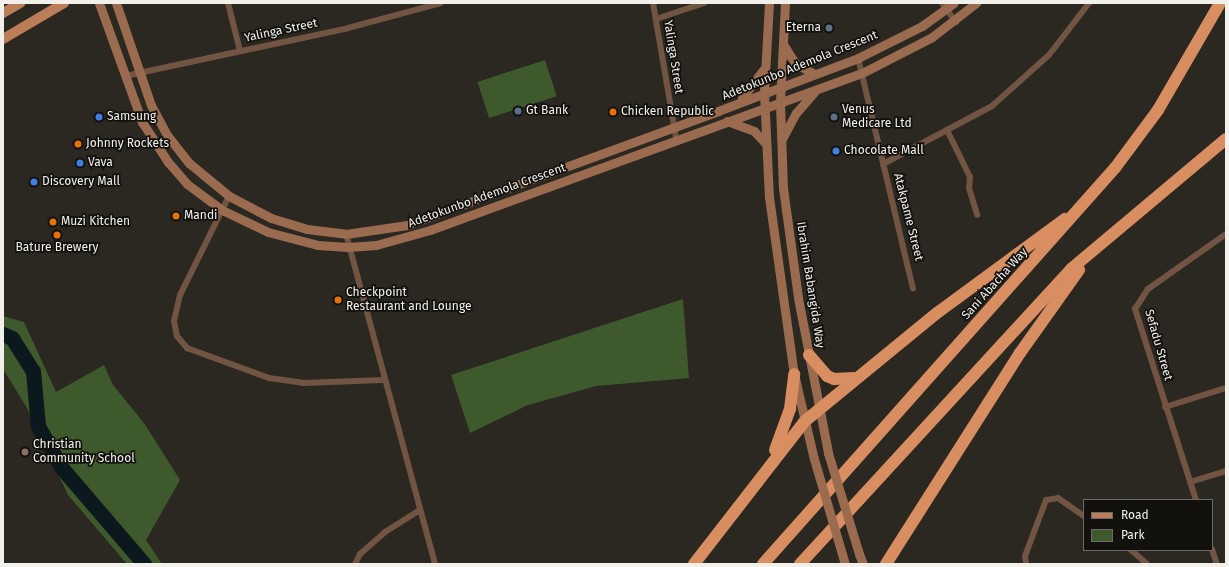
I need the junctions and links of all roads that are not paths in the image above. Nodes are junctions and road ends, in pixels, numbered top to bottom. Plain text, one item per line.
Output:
1 (20, 3) edge
2 (64, 3) edge
3 (99, 3) edge
4 (116, 3) edge
5 (228, 3) edge
6 (442, 3) edge
7 (653, 3) edge
8 (704, 3) edge
9 (769, 3) edge
10 (785, 3) edge
11 (976, 3) edge
12 (1089, 3) edge
13 (1220, 3) edge
14 (948, 5) edge
15 (3, 13) edge
16 (656, 19) junction
17 (956, 22) junction
18 (3, 39) edge
19 (782, 43) junction
20 (240, 50) junction
21 (858, 58) junction
22 (765, 65) junction
23 (139, 73) junction
24 (862, 73) junction
25 (814, 74) junction
26 (125, 76) junction
27 (780, 86) junction
28 (816, 90) junction
29 (764, 92) junction
30 (780, 103) junction
31 (735, 104) junction
32 (764, 108) junction
33 (726, 121) junction
34 (673, 126) junction
35 (946, 130) junction
36 (676, 138) junction
37 (782, 140) junction
38 (1226, 140) edge
39 (766, 144) junction
40 (883, 164) junction
41 (229, 196) junction
42 (1082, 208) junction
43 (222, 210) junction
44 (977, 215) dead end
45 (346, 234) junction
46 (1226, 234) edge
47 (1098, 244) junction
48 (348, 247) junction
49 (913, 289) dead end
50 (809, 355) junction
51 (794, 374) junction
52 (853, 378) junction
53 (383, 380) junction
54 (1226, 388) edge
55 (1165, 407) junction
56 (818, 409) junction
57 (805, 422) junction
58 (767, 467) junction
59 (1226, 471) edge
60 (1190, 482) junction
61 (1196, 499) edge
62 (420, 510) junction
63 (1083, 515) edge
64 (1132, 551) edge
65 (1213, 551) edge
66 (894, 558) edge
67 (356, 564) edge
68 (435, 564) edge
69 (694, 564) edge
70 (763, 564) edge
71 (800, 564) edge
72 (846, 564) edge
73 (863, 564) edge
74 (886, 564) edge
75 (1026, 564) edge
76 (1147, 564) edge
77 (1217, 564) edge

1 - 15 main road
2 - 18 main road
3 - 26 main road, Adetokunbo Ademola Crescent
4 - 23 main road, Adetokunbo Ademola Crescent
5 - 20 street
6 - 20 street, Yalinga Street
7 - 16 street, Yalinga Street
8 - 16 street
9 - 22 main road
10 - 19 main road, Ibrahim Babangida Way
11 - 17 main road, Adetokunbo Ademola Crescent
12 - 35 street
13 - 42 highway, Sani Abacha Way
14 - 17 street
14 - 21 main road, Adetokunbo Ademola Crescent
16 - 34 street, Yalinga Street
17 - 24 main road, Adetokunbo Ademola Crescent
19 - 25 main road
19 - 27 main road, Ibrahim Babangida Way
20 - 23 street, Yalinga Street
21 - 24 street, Atakpame Street
21 - 25 main road, Adetokunbo Ademola Crescent
22 - 29 main road
22 - 31 main road
23 - 26 street, Yalinga Street
23 - 41 main road, Adetokunbo Ademola Crescent
24 - 28 main road, Adetokunbo Ademola Crescent
24 - 40 street, Atakpame Street
25 - 27 main road, Adetokunbo Ademola Crescent
26 - 43 main road, Adetokunbo Ademola Crescent
27 - 29 main road, Adetokunbo Ademola Crescent
27 - 30 main road, Ibrahim Babangida Way
28 - 30 main road, Adetokunbo Ademola Crescent
28 - 37 main road
29 - 31 main road, Adetokunbo Ademola Crescent
29 - 32 main road
30 - 32 main road, Adetokunbo Ademola Crescent
30 - 37 main road, Ibrahim Babangida Way
31 - 34 main road, Adetokunbo Ademola Crescent
32 - 33 main road, Adetokunbo Ademola Crescent
32 - 39 main road
33 - 36 main road, Adetokunbo Ademola Crescent
33 - 39 main road
34 - 36 street, Yalinga Street
34 - 45 main road, Adetokunbo Ademola Crescent
35 - 40 street
35 - 44 street
36 - 48 main road, Adetokunbo Ademola Crescent
37 - 50 main road, Ibrahim Babangida Way
38 - 47 highway
39 - 51 main road
40 - 49 street, Atakpame Street
41 - 43 street
41 - 45 main road, Adetokunbo Ademola Crescent
42 - 52 highway
42 - 70 highway, Sani Abacha Way
43 - 48 main road, Adetokunbo Ademola Crescent
43 - 53 street
45 - 48 street
46 - 55 street, Sefadu Street
47 - 66 highway
47 - 71 highway
48 - 53 street
50 - 52 highway
50 - 56 main road, Ibrahim Babangida Way
51 - 57 main road
51 - 58 highway
52 - 56 highway
53 - 62 street
54 - 55 street
55 - 60 street, Sefadu Street
56 - 57 highway
56 - 73 main road, Ibrahim Babangida Way, bridge
57 - 58 highway
57 - 72 main road, bridge
58 - 69 highway
59 - 60 street
60 - 61 street, Sefadu Street
62 - 67 street
62 - 68 street
63 - 75 street
64 - 76 street
65 - 77 street
66 - 74 highway

